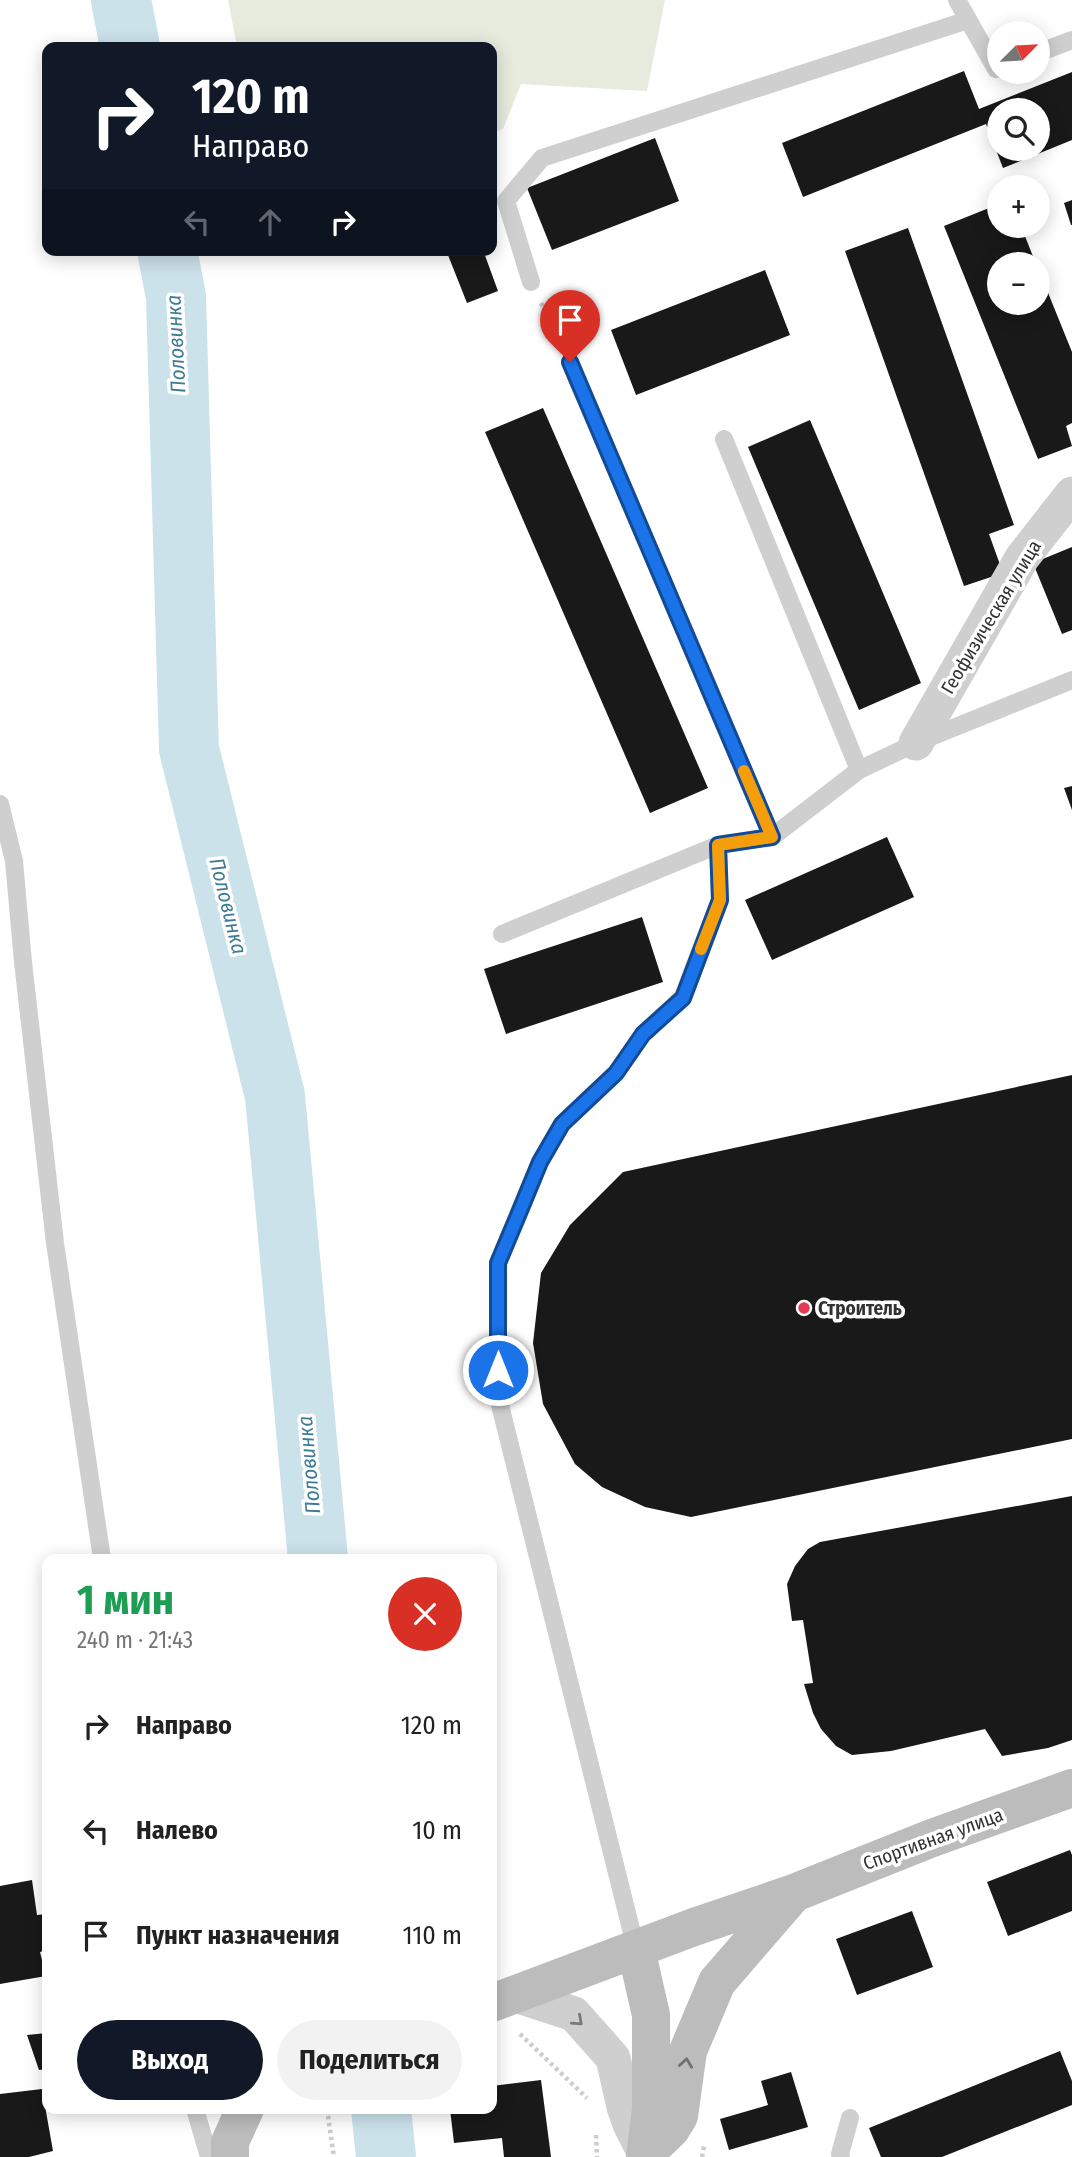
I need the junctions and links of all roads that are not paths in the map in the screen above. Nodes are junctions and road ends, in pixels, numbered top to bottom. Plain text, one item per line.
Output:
1 (957, 0) edge
2 (968, 20) junction
3 (1072, 40) edge
4 (1050, 48) edge
5 (987, 53) edge
6 (531, 282) road end
7 (570, 362) road end
8 (724, 439) dead end
9 (1072, 494) edge
10 (1072, 680) edge
11 (916, 743) junction
12 (859, 770) junction
13 (0, 804) edge
14 (772, 837) junction
15 (718, 845) junction
16 (502, 934) dead end
17 (101, 1554) edge
18 (1072, 1788) edge
19 (794, 1893) junction
20 (636, 1949) junction
21 (504, 2008) edge
22 (196, 2114) edge
23 (243, 2114) edge
24 (850, 2118) dead end
25 (645, 2156) edge
26 (209, 2157) edge
27 (230, 2157) edge
28 (841, 2157) edge

1 - 2 lane
2 - 5 lane
2 - 6 lane
3 - 4 lane
7 - 14 lane
8 - 12 lane
9 - 11 street, Геофизическая улица
10 - 11 lane
11 - 12 lane
12 - 14 lane
13 - 17 lane
14 - 15 lane
15 - 16 lane
15 - 20 lane
18 - 19 street, Спортивная улица
19 - 20 street, Спортивная улица
25 -> 19 street
20 - 21 street, Спортивная улица
20 - 25 street
21 -> 25 street
22 - 26 lane
23 - 27 street
24 - 28 lane

